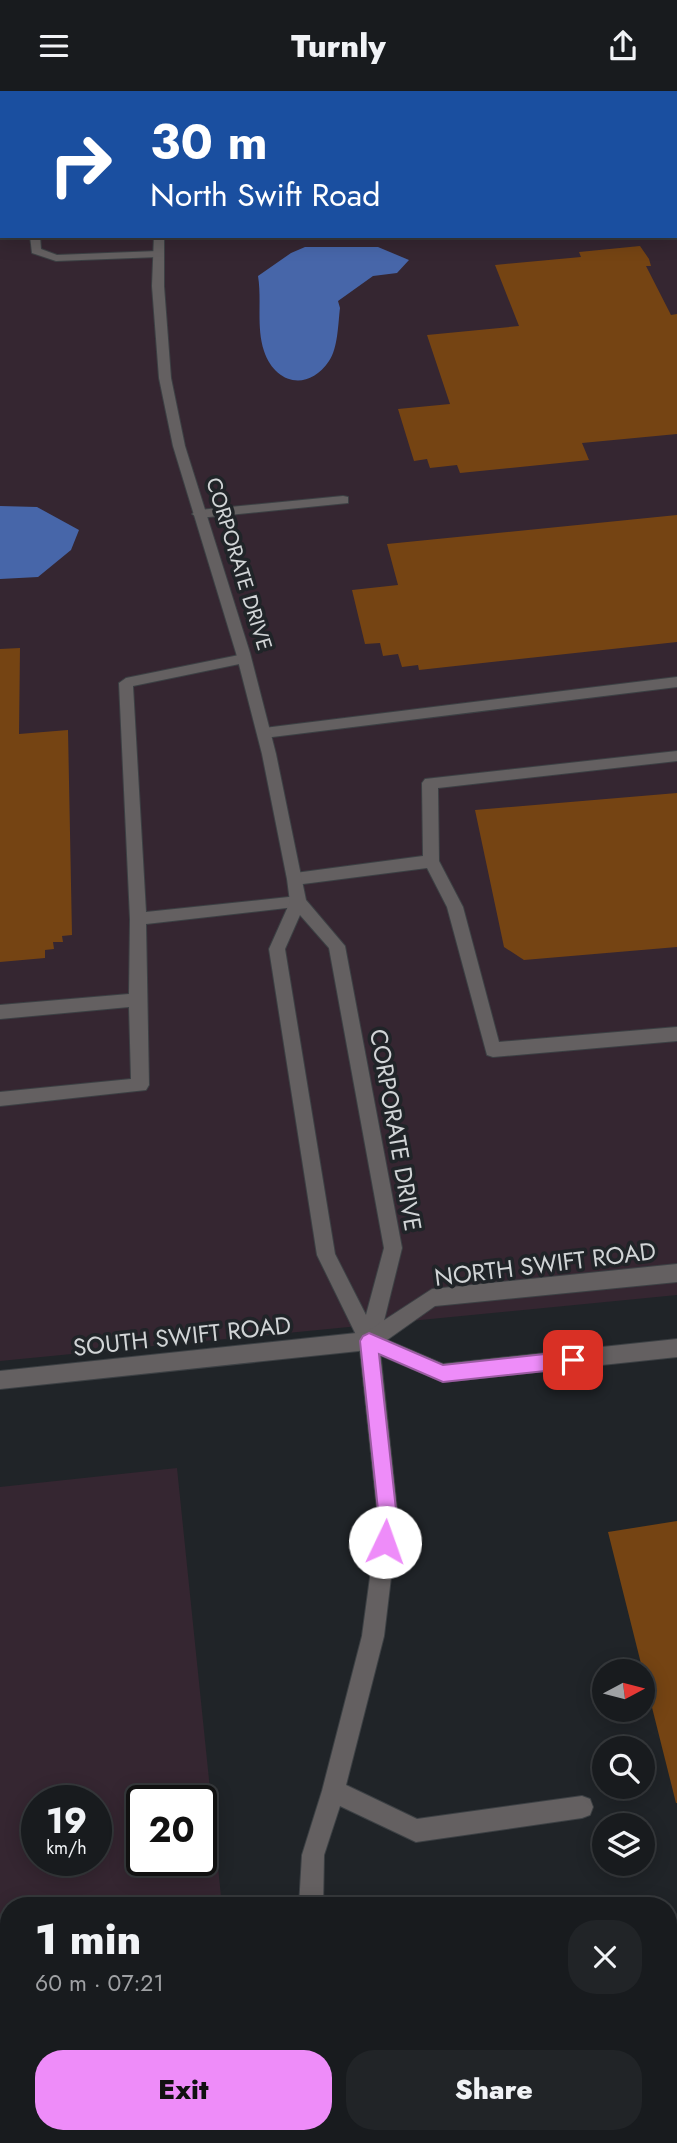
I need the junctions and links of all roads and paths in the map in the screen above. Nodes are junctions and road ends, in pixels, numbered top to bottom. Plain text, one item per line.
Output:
1 (35, 238) edge
2 (159, 238) edge
3 (158, 254) junction
4 (343, 500) dead end
5 (199, 514) junction
6 (244, 659) junction
7 (677, 682) edge
8 (264, 733) junction
9 (677, 756) edge
10 (431, 861) junction
11 (295, 879) junction
12 (298, 902) junction
13 (138, 919) junction
14 (137, 1000) junction
15 (0, 1012) edge
16 (677, 1034) edge
17 (0, 1099) edge
18 (677, 1273) edge
19 (369, 1341) junction
20 (677, 1349) edge
21 (0, 1380) edge
22 (333, 1791) junction
23 (582, 1807) dead end
24 (311, 1897) edge

1 - 3 street
2 - 3 street, CORPORATE DRIVE
3 - 5 street, CORPORATE DRIVE
4 - 5 street
5 - 6 street, CORPORATE DRIVE
6 - 8 street, CORPORATE DRIVE
6 - 13 street
7 - 8 street
8 - 11 street, CORPORATE DRIVE
9 - 10 street
10 - 11 street
10 - 16 street
11 - 12 street, CORPORATE DRIVE
12 - 13 street
12 - 19 street
12 - 19 street, CORPORATE DRIVE
13 - 14 street
14 - 15 street
14 - 17 street
18 - 19 street, NORTH SWIFT ROAD
19 - 20 street
19 - 21 street, SOUTH SWIFT ROAD
19 - 22 street
22 - 23 street
22 - 24 street

